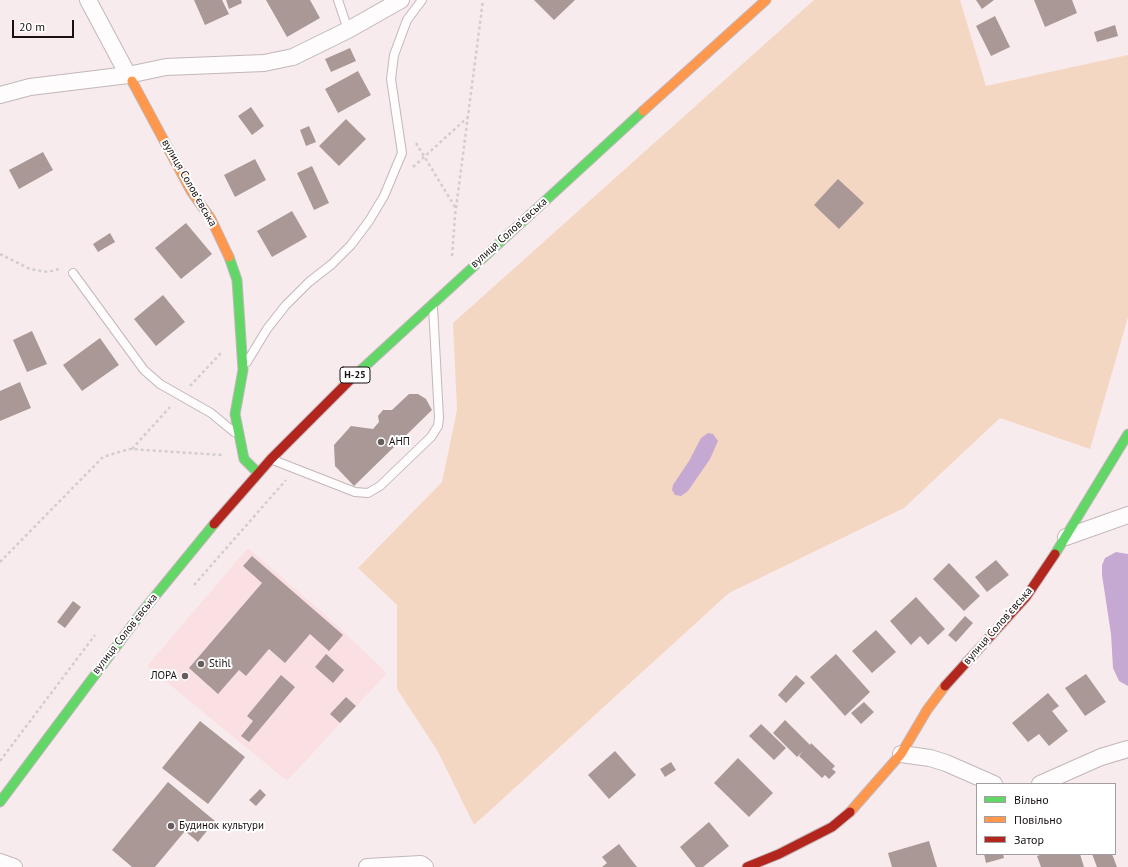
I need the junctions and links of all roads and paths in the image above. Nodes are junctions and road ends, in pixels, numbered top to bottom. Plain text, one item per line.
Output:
1 (88, 0) edge
2 (338, 0) edge
3 (401, 0) edge
4 (422, 0) edge
5 (483, 0) edge
6 (766, 0) edge
7 (348, 30) junction
8 (130, 78) junction
9 (0, 95) edge
10 (468, 117) junction
11 (412, 137) dead end
12 (424, 157) junction
13 (412, 168) dead end
14 (456, 208) junction
15 (0, 254) edge
16 (452, 261) dead end
17 (73, 274) joint
18 (432, 303) junction
19 (241, 332) junction
20 (243, 370) junction
21 (181, 396) junction
22 (1128, 434) edge
23 (239, 436) junction
24 (132, 450) junction
25 (244, 459) junction
26 (270, 459) junction
27 (296, 469) junction
28 (258, 473) junction
29 (1128, 515) edge
30 (1066, 537) junction
31 (0, 562) edge
32 (193, 586) dead end
33 (98, 632) dead end
34 (1128, 749) edge
35 (901, 754) junction
36 (0, 761) edge
37 (992, 783) edge
38 (1042, 783) edge
39 (0, 802) edge
40 (0, 862) edge
41 (14, 867) edge
42 (367, 867) edge
43 (425, 867) edge
44 (747, 867) edge

1 - 8 street, вулиця Соловʼєвська
2 - 7 lane
3 - 7 street
4 - 20 lane
5 - 10 path
6 - 18 main road, вулиця Соловʼєвська / Н-25
7 - 8 street
8 - 9 street
8 - 19 main road, вулиця Соловʼєвська
10 - 12 path
10 - 14 path
11 - 12 path
12 - 13 path
12 - 14 path
14 - 16 path
15 - 17 path
17 - 21 lane
18 - 26 main road, вулиця Соловʼєвська / Н-25
18 - 27 lane
19 - 20 main road, вулиця Соловʼєвська
19 - 21 path
20 - 23 main road, вулиця Соловʼєвська
21 - 23 lane
21 - 24 path
22 - 30 main road, вулиця Соловʼєвська
23 - 25 main road, вулиця Соловʼєвська
24 - 25 path
24 - 31 path
25 - 28 main road
26 - 27 lane
26 - 28 main road, вулиця Соловʼєвська / Н-25
27 - 32 path
28 - 39 main road, вулиця Соловʼєвська / Н-25
29 - 30 street
30 - 35 main road, вулиця Соловʼєвська
33 - 36 path
34 - 38 street
35 - 37 street
35 - 44 main road, вулиця Соловʼєвська
40 - 41 street
42 - 43 street

